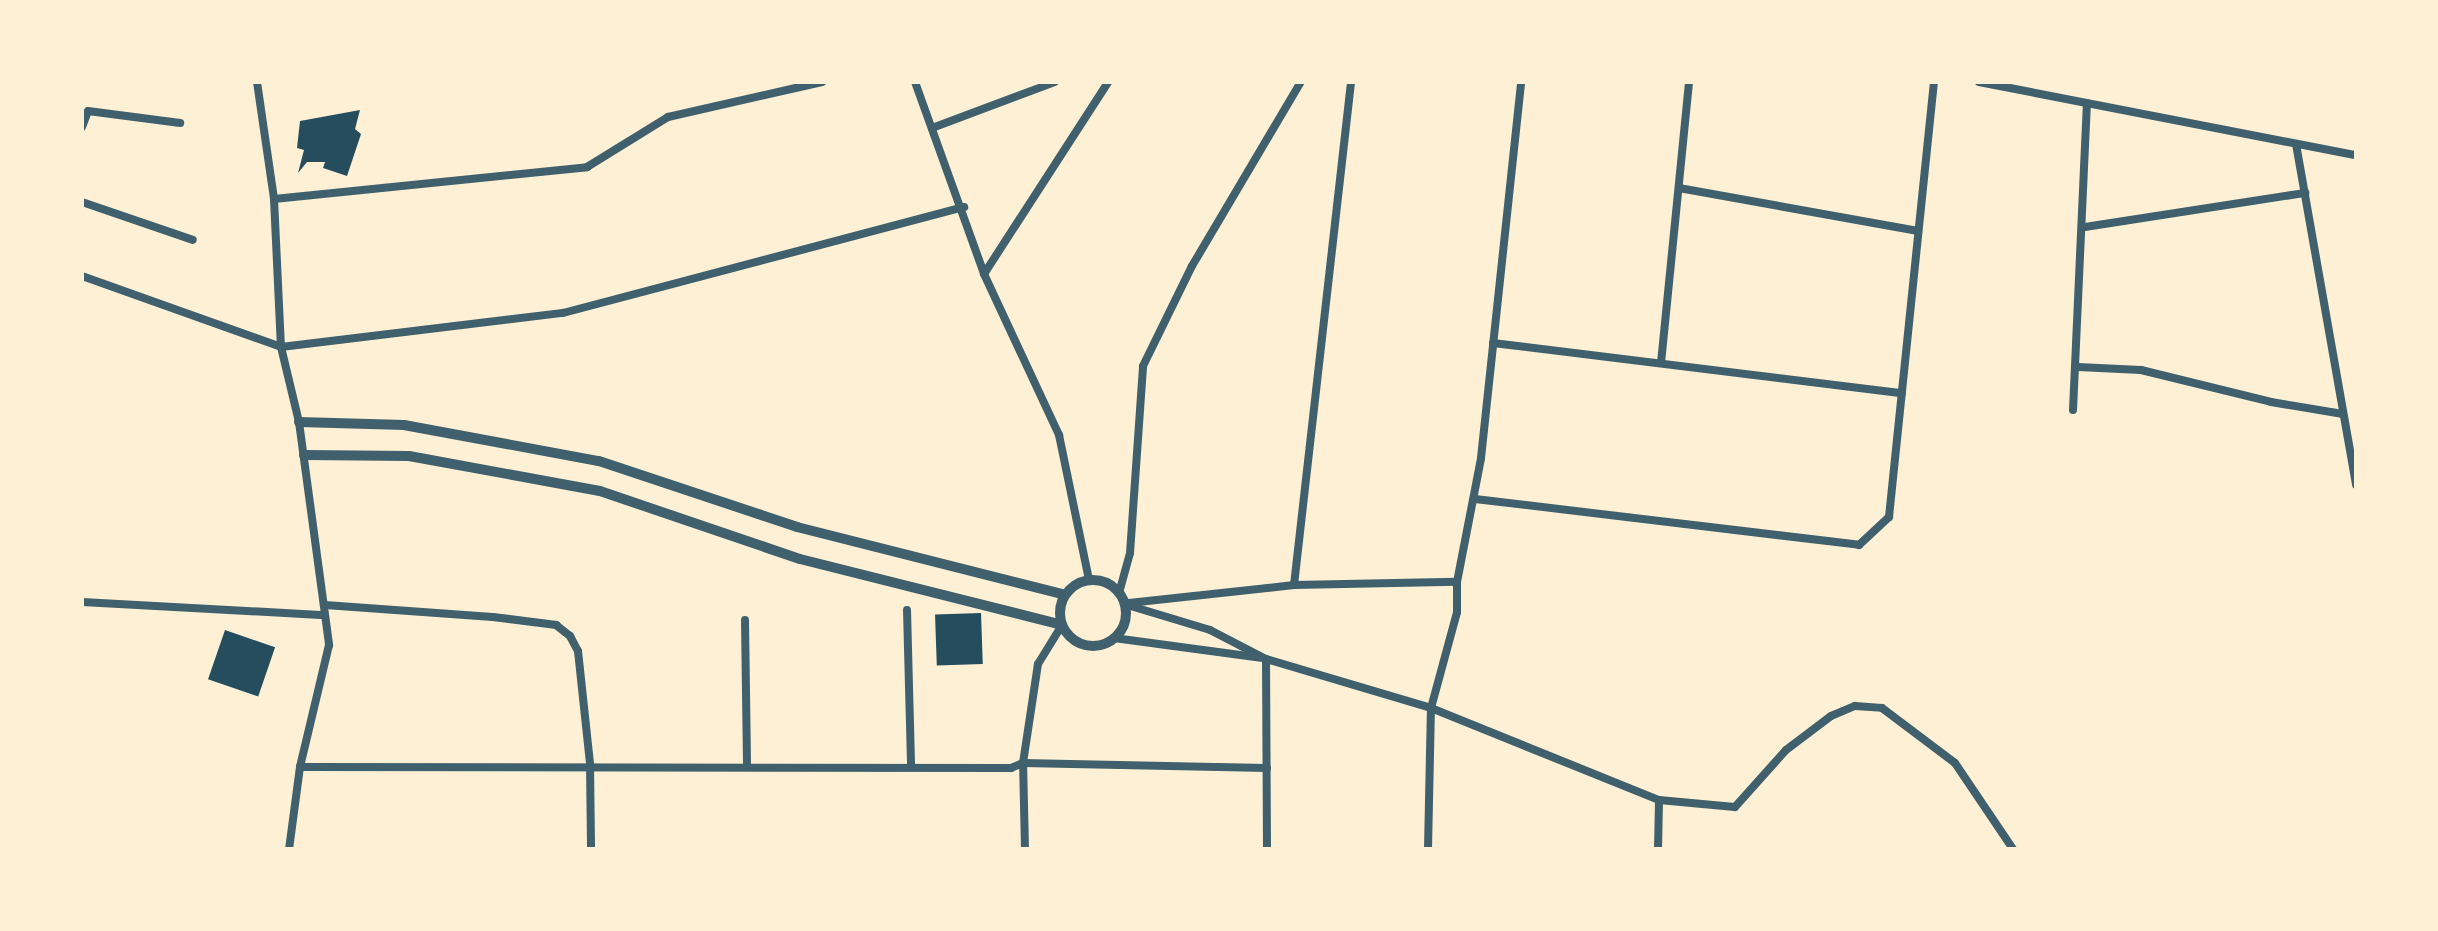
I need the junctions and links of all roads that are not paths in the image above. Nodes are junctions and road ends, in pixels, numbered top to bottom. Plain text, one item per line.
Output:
1 (257, 82) edge
2 (822, 82) edge
3 (915, 82) edge
4 (1055, 82) edge
5 (1108, 82) edge
6 (1351, 82) edge
7 (1521, 82) edge
8 (1689, 82) edge
9 (1934, 82) edge
10 (1979, 82) edge
11 (1298, 83) edge
12 (2087, 103) junction
13 (180, 123) dead end
14 (82, 127) edge
15 (932, 128) junction
16 (2296, 144) junction
17 (2356, 155) edge
18 (1679, 188) junction
19 (2305, 193) junction
20 (274, 199) junction
21 (82, 202) edge
22 (964, 207) junction
23 (2085, 227) junction
24 (1918, 231) junction
25 (193, 240) dead end
26 (984, 274) junction
27 (82, 276) edge
28 (1493, 343) junction
29 (281, 347) junction
30 (1661, 363) junction
31 (2078, 367) junction
32 (1902, 393) junction
33 (2073, 410) dead end
34 (2343, 414) junction
35 (299, 422) junction
36 (304, 455) junction
37 (2356, 485) edge
38 (1475, 499) junction
39 (1089, 580) junction
40 (1457, 582) junction
41 (1294, 585) junction
42 (1065, 595) junction
43 (1122, 598) junction
44 (82, 602) edge
45 (325, 610) junction
46 (907, 610) dead end
47 (745, 620) dead end
48 (1062, 625) junction
49 (1114, 638) junction
50 (1266, 659) junction
51 (1431, 708) junction
52 (1023, 763) junction
53 (590, 764) junction
54 (747, 764) junction
55 (911, 766) junction
56 (300, 767) junction
57 (1267, 768) junction
58 (1659, 800) junction
59 (289, 849) edge
60 (591, 849) edge
61 (1025, 849) edge
62 (1267, 849) edge
63 (1428, 849) edge
64 (1658, 849) edge
65 (2013, 849) edge

1 - 20 street
2 - 20 street
3 - 15 street
4 - 15 street
5 - 26 street
6 - 41 street
7 - 28 street
8 - 18 street
9 - 24 street
10 - 12 street
11 - 43 street
12 - 16 street
12 - 23 street
13 - 14 street
15 - 22 street
16 - 17 street
16 - 19 street
18 - 24 street
18 - 30 street
19 - 23 street
19 - 34 street
20 - 29 street
21 - 25 street
22 - 26 street
22 - 29 street
23 - 31 street
24 - 32 street
26 - 39 street
27 - 29 street
28 - 30 street
28 - 38 street
29 - 35 street
30 - 32 street
31 - 33 street
31 - 34 street
32 - 38 street
34 - 37 street
35 - 36 street
35 - 42 street
36 - 45 street
36 - 48 street
38 - 40 street
39 - 42 street
39 - 43 street
40 - 41 street
40 - 51 street
41 - 43 street
42 - 48 street
43 - 49 street
43 - 50 street
44 - 45 street
45 - 53 street
45 - 56 street
46 - 55 street
47 - 54 street
48 - 49 street
48 - 52 street
49 - 50 street
50 - 51 street
50 - 57 street
51 - 58 street
51 - 63 street
52 - 55 street
52 - 57 street
52 - 61 street
53 - 54 street
53 - 56 street
53 - 60 street
54 - 55 street
56 - 59 street
57 - 62 street
58 - 64 street
58 - 65 street

